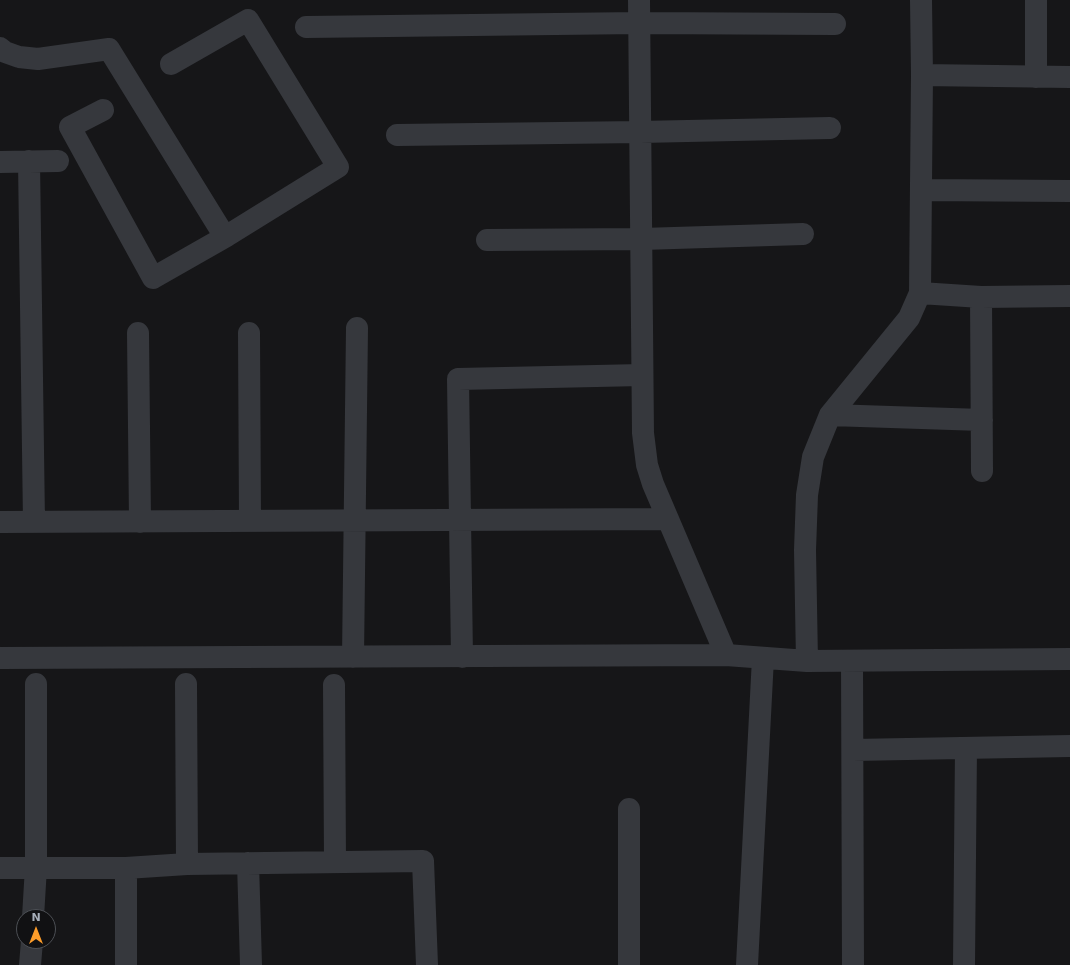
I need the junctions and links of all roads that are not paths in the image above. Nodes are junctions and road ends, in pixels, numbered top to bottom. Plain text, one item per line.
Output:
1 (639, 0) edge
2 (921, 0) edge
3 (1036, 0) edge
4 (639, 23) junction
5 (835, 24) dead end
6 (306, 27) dead end
7 (0, 48) edge
8 (171, 64) dead end
9 (922, 75) junction
10 (1036, 77) junction
11 (1070, 77) edge
12 (103, 110) dead end
13 (830, 128) dead end
14 (640, 132) junction
15 (397, 134) dead end
16 (29, 161) junction
17 (58, 161) dead end
18 (0, 162) edge
19 (921, 190) junction
20 (1070, 191) edge
21 (803, 234) dead end
22 (225, 237) junction
23 (642, 239) junction
24 (486, 240) dead end
25 (920, 293) junction
26 (1070, 296) edge
27 (982, 297) junction
28 (357, 328) dead end
29 (138, 333) dead end
30 (249, 333) dead end
31 (642, 375) junction
32 (830, 415) junction
33 (982, 420) junction
34 (982, 471) dead end
35 (668, 519) junction
36 (460, 520) junction
37 (250, 521) junction
38 (354, 521) junction
39 (0, 522) edge
40 (34, 522) junction
41 (140, 522) junction
42 (462, 656) junction
43 (726, 656) junction
44 (353, 657) junction
45 (0, 658) edge
46 (763, 658) junction
47 (1070, 659) edge
48 (806, 661) junction
49 (852, 661) junction
50 (36, 684) dead end
51 (186, 684) dead end
52 (334, 685) dead end
53 (1070, 746) edge
54 (966, 748) junction
55 (853, 750) junction
56 (629, 809) dead end
57 (335, 862) junction
58 (248, 863) junction
59 (187, 864) junction
60 (36, 867) junction
61 (0, 868) edge
62 (126, 868) junction
63 (33, 909) edge
64 (31, 949) edge
65 (30, 965) edge
66 (126, 965) edge
67 (251, 965) edge
68 (427, 965) edge
69 (629, 965) edge
70 (747, 965) edge
71 (853, 965) edge
72 (964, 965) edge

1 - 4 street
2 - 9 street
3 - 10 street
4 - 5 street
4 - 6 street
4 - 14 street
7 - 22 street
8 - 22 street
9 - 10 street
9 - 19 street
10 - 11 street
12 - 22 street
13 - 14 street
14 - 15 street
14 - 23 street
16 - 17 street
16 - 18 street
16 - 40 street
19 - 20 street
19 - 25 street
21 - 23 street
23 - 24 street
23 - 31 street
25 - 27 street
25 - 32 street
26 - 27 street
27 - 33 street
28 - 38 street
29 - 41 street
30 - 37 street
31 - 35 street
31 - 36 street
32 - 33 street
32 - 48 street
33 - 34 street
35 - 36 street
35 - 43 street
36 - 38 street
36 - 42 street
37 - 38 street
37 - 41 street
38 - 44 street
39 - 40 street
40 - 41 street
42 - 43 street
42 - 44 street
43 - 46 street
44 - 45 street
46 - 48 street
46 - 70 street
47 - 49 street
48 - 49 street
49 - 55 street
50 - 60 street
51 - 59 street
52 - 57 street
53 - 54 street
54 - 55 street
54 - 72 street
55 - 71 street
56 - 69 street
57 - 58 street
57 - 68 street
58 - 59 street
58 - 67 street
59 - 62 street
60 - 61 street
60 - 62 street
60 - 63 street
62 - 66 street
64 - 65 street

